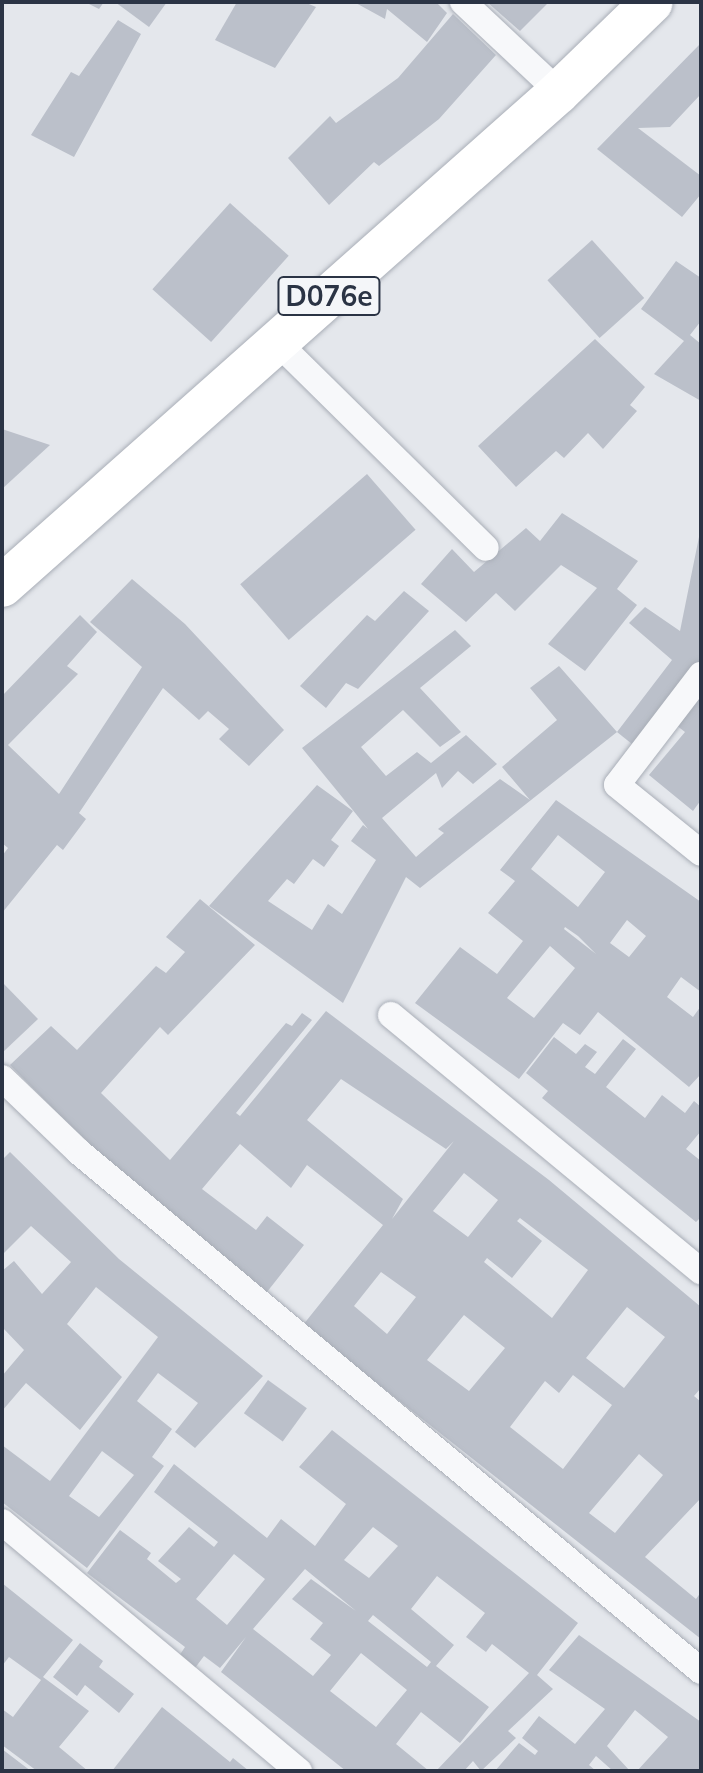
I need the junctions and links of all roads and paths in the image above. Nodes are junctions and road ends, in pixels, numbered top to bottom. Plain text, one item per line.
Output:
1 (463, 2) edge
2 (652, 2) edge
3 (559, 92) junction
4 (277, 342) junction
5 (486, 548) dead end
6 (2, 586) edge
7 (701, 675) edge
8 (701, 853) edge
9 (391, 1015) dead end
10 (2, 1078) edge
11 (701, 1271) edge
12 (2, 1522) edge
13 (701, 1671) edge
14 (299, 1771) edge

1 - 3 street
2 - 3 main road, D076e
3 - 4 main road, D076e
4 - 5 street
4 - 6 main road, D076e
7 - 8 street
9 - 11 street
10 - 13 street
12 - 14 street

